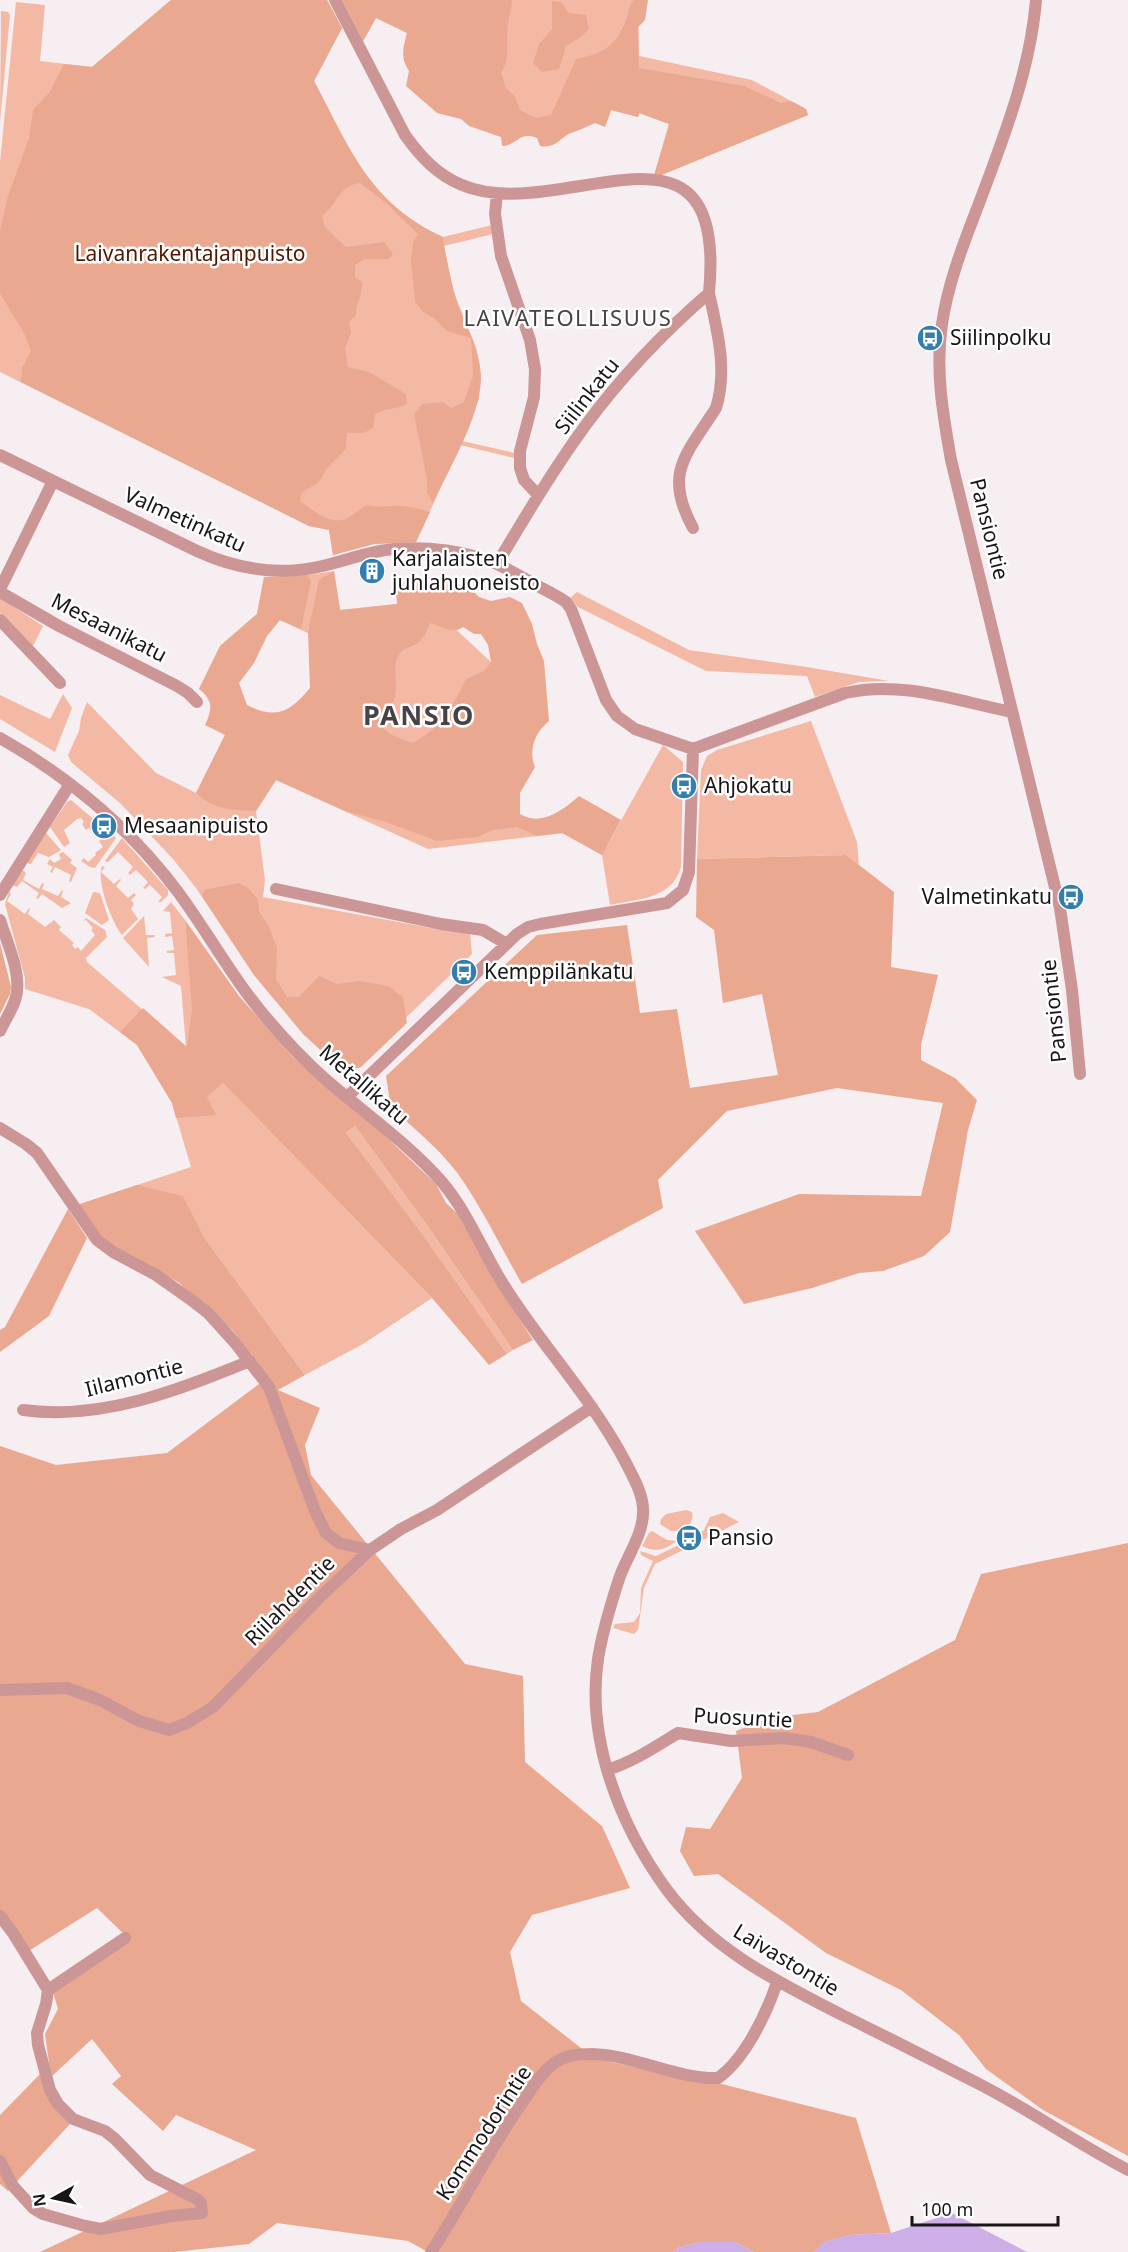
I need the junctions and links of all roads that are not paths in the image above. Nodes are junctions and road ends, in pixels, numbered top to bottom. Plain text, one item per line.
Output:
1 (335, 0) edge
2 (1036, 0) edge
3 (497, 193) junction
4 (710, 293) junction
5 (0, 455) edge
6 (53, 481) junction
7 (538, 495) junction
8 (693, 528) dead end
9 (496, 564) junction
10 (0, 591) edge
11 (0, 620) edge
12 (60, 683) dead end
13 (197, 702) dead end
14 (1012, 712) junction
15 (0, 738) edge
16 (693, 749) junction
17 (70, 784) junction
18 (276, 889) dead end
19 (0, 895) edge
20 (0, 920) edge
21 (505, 943) junction
22 (0, 1031) edge
23 (1080, 1074) dead end
24 (347, 1097) junction
25 (0, 1128) edge
26 (249, 1361) junction
27 (592, 1407) junction
28 (23, 1410) dead end
29 (643, 1509) joint
30 (370, 1550) junction
31 (0, 1690) edge
32 (848, 1755) dead end
33 (607, 1770) junction
34 (0, 1916) edge
35 (125, 1938) dead end
36 (777, 1982) junction
37 (48, 1990) junction
38 (0, 2161) edge
39 (1128, 2170) edge
40 (431, 2252) edge

1 - 3 street
2 - 14 street, Pansiontie
3 - 4 street
3 - 7 street
4 - 7 street, Siilinkatu
4 - 8 street
5 - 6 street, Valmetinkatu
6 - 9 street, Valmetinkatu
6 - 10 street
7 - 9 street, Siilinkatu
9 - 16 street, Valmetinkatu
10 - 13 street, Mesaanikatu
11 - 12 street
14 - 16 street
14 - 23 street, Pansiontie
15 - 17 street, Metallikatu
16 - 21 street
17 - 19 street
17 - 24 street, Metallikatu
18 - 21 street
20 - 22 street
21 - 24 street
24 - 27 street, Metallikatu
25 - 26 street
26 - 28 street, Iilamontie
26 - 30 street
27 - 29 street, Metallikatu
27 - 30 street, Riilahdentie
29 - 33 street, Laivastontie
30 - 31 street, Riilahdentie
32 - 33 street, Puosuntie
33 - 36 street, Laivastontie
34 - 37 street
35 - 37 street
36 - 39 street, Laivastontie
36 - 40 street, Kommodorintie
37 - 38 street

